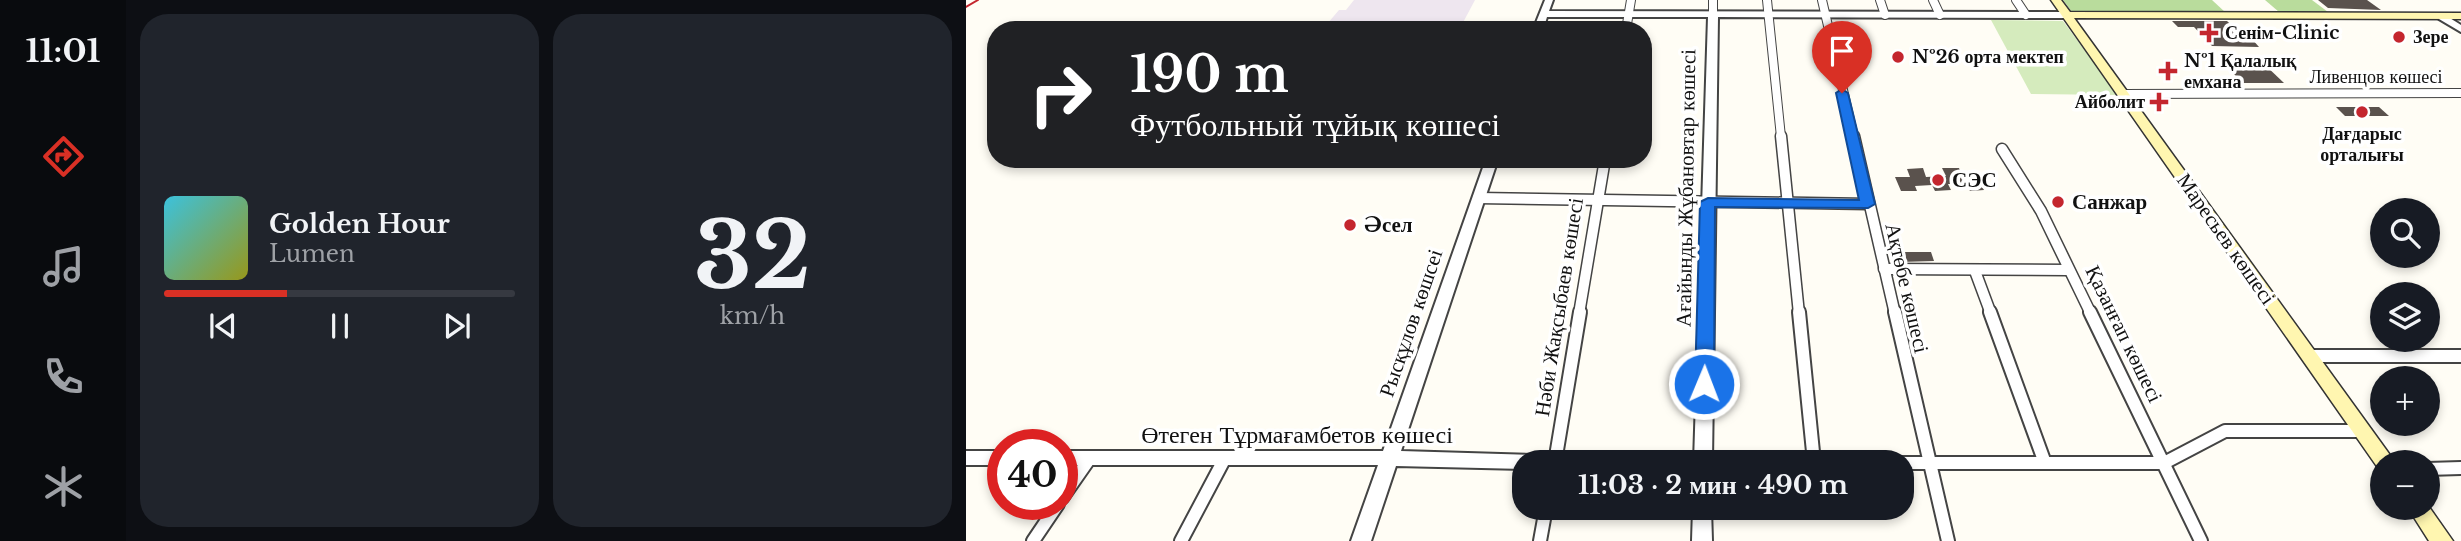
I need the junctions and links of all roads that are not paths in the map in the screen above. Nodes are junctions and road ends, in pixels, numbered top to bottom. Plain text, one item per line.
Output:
1 (1549, 0) edge
2 (1631, 0) edge
3 (1713, 0) edge
4 (1767, 0) edge
5 (1822, 0) edge
6 (1880, 0) edge
7 (1933, 0) edge
8 (2016, 0) edge
9 (2056, 0) edge
10 (1544, 14) junction
11 (1629, 15) junction
12 (1713, 15) junction
13 (1768, 15) junction
14 (1825, 15) junction
15 (1885, 15) junction
16 (1940, 15) junction
17 (2026, 15) junction
18 (2067, 15) junction
19 (1541, 21) edge
20 (1628, 21) edge
21 (2460, 24) edge
22 (2461, 93) edge
23 (2123, 94) junction
24 (2002, 149) dead end
25 (1489, 168) edge
26 (1603, 168) edge
27 (1478, 198) junction
28 (1598, 200) junction
29 (1708, 202) junction
30 (1789, 203) junction
31 (1868, 204) junction
32 (1884, 269) junction
33 (2068, 270) junction
34 (1975, 271) junction
35 (2309, 356) junction
36 (2461, 356) edge
37 (2363, 431) junction
38 (1557, 450) edge
39 (1703, 450) edge
40 (1813, 450) edge
41 (2376, 450) edge
42 (966, 458) edge
43 (987, 458) edge
44 (1078, 458) edge
45 (1090, 458) junction
46 (1225, 458) junction
47 (1390, 458) junction
48 (1512, 461) edge
49 (1914, 463) edge
50 (1928, 463) junction
51 (2045, 463) junction
52 (2165, 463) junction
53 (2440, 468) edge
54 (2461, 468) edge
55 (1078, 475) edge
56 (1047, 520) edge
57 (1544, 520) edge
58 (1702, 520) edge
59 (2427, 520) edge
60 (1033, 541) edge
61 (1181, 541) edge
62 (1361, 541) edge
63 (1540, 541) edge
64 (1702, 541) edge
65 (1948, 541) edge
66 (2201, 541) edge
67 (2442, 541) edge

1 - 10 street
2 - 11 street
3 - 12 street, Ағайынды Жұбановтар көшесі
4 - 13 street
5 - 14 street, Ақтөбе көшесі
6 - 15 street
7 - 16 street
8 - 17 street
9 - 18 main road, Маресьев көшесі
10 - 11 street
10 - 19 street
11 - 12 street
11 - 20 street
12 - 13 street
12 - 29 street, Ағайынды Жұбановтар көшесі
13 - 14 street
13 - 30 street
14 - 15 street
14 - 31 street, Ақтөбе көшесі
15 - 16 street
16 - 17 street
17 - 18 street
18 - 21 main road
18 - 23 main road, Маресьев көшесі
22 - 23 street, Ливенцов көшесі
23 - 35 main road, Маресьев көшесі
24 - 33 street, Қазанғап көшесі
25 - 27 street, Рысқұлов көшсеі
26 - 28 street, Нәби Жақсыбаев көшесі
27 - 28 street
27 - 47 street, Рысқұлов көшсеі
28 - 29 street
28 - 38 street, Нәби Жақсыбаев көшесі
29 - 30 street
29 - 39 street, Ағайынды Жұбановтар көшесі
30 - 31 street
30 - 40 street
31 - 32 street, Ақтөбе көшесі
32 - 34 street
32 - 50 street, Ақтөбе көшесі
33 - 34 street
33 - 52 street, Қазанғап көшесі
34 - 51 street
35 - 36 street
35 - 37 main road, Маресьев көшесі
37 - 41 main road, Маресьев көшесі
37 - 52 street
42 - 43 street
44 - 45 street, Өтеген Тұрмағамбетов көшесі
45 - 46 street, Өтеген Тұрмағамбетов көшесі
45 - 55 street
46 - 47 street, Өтеген Тұрмағамбетов көшесі
46 - 61 street
47 - 48 street, Өтеген Тұрмағамбетов көшесі
47 - 62 street, Рысқұлов көшсеі
49 - 50 street
50 - 51 street
50 - 65 street, Ақтөбе көшесі
51 - 52 street
52 - 66 street, Қазанғап көшесі
53 - 54 street
56 - 60 street
57 - 63 street
58 - 64 street
59 - 67 main road

